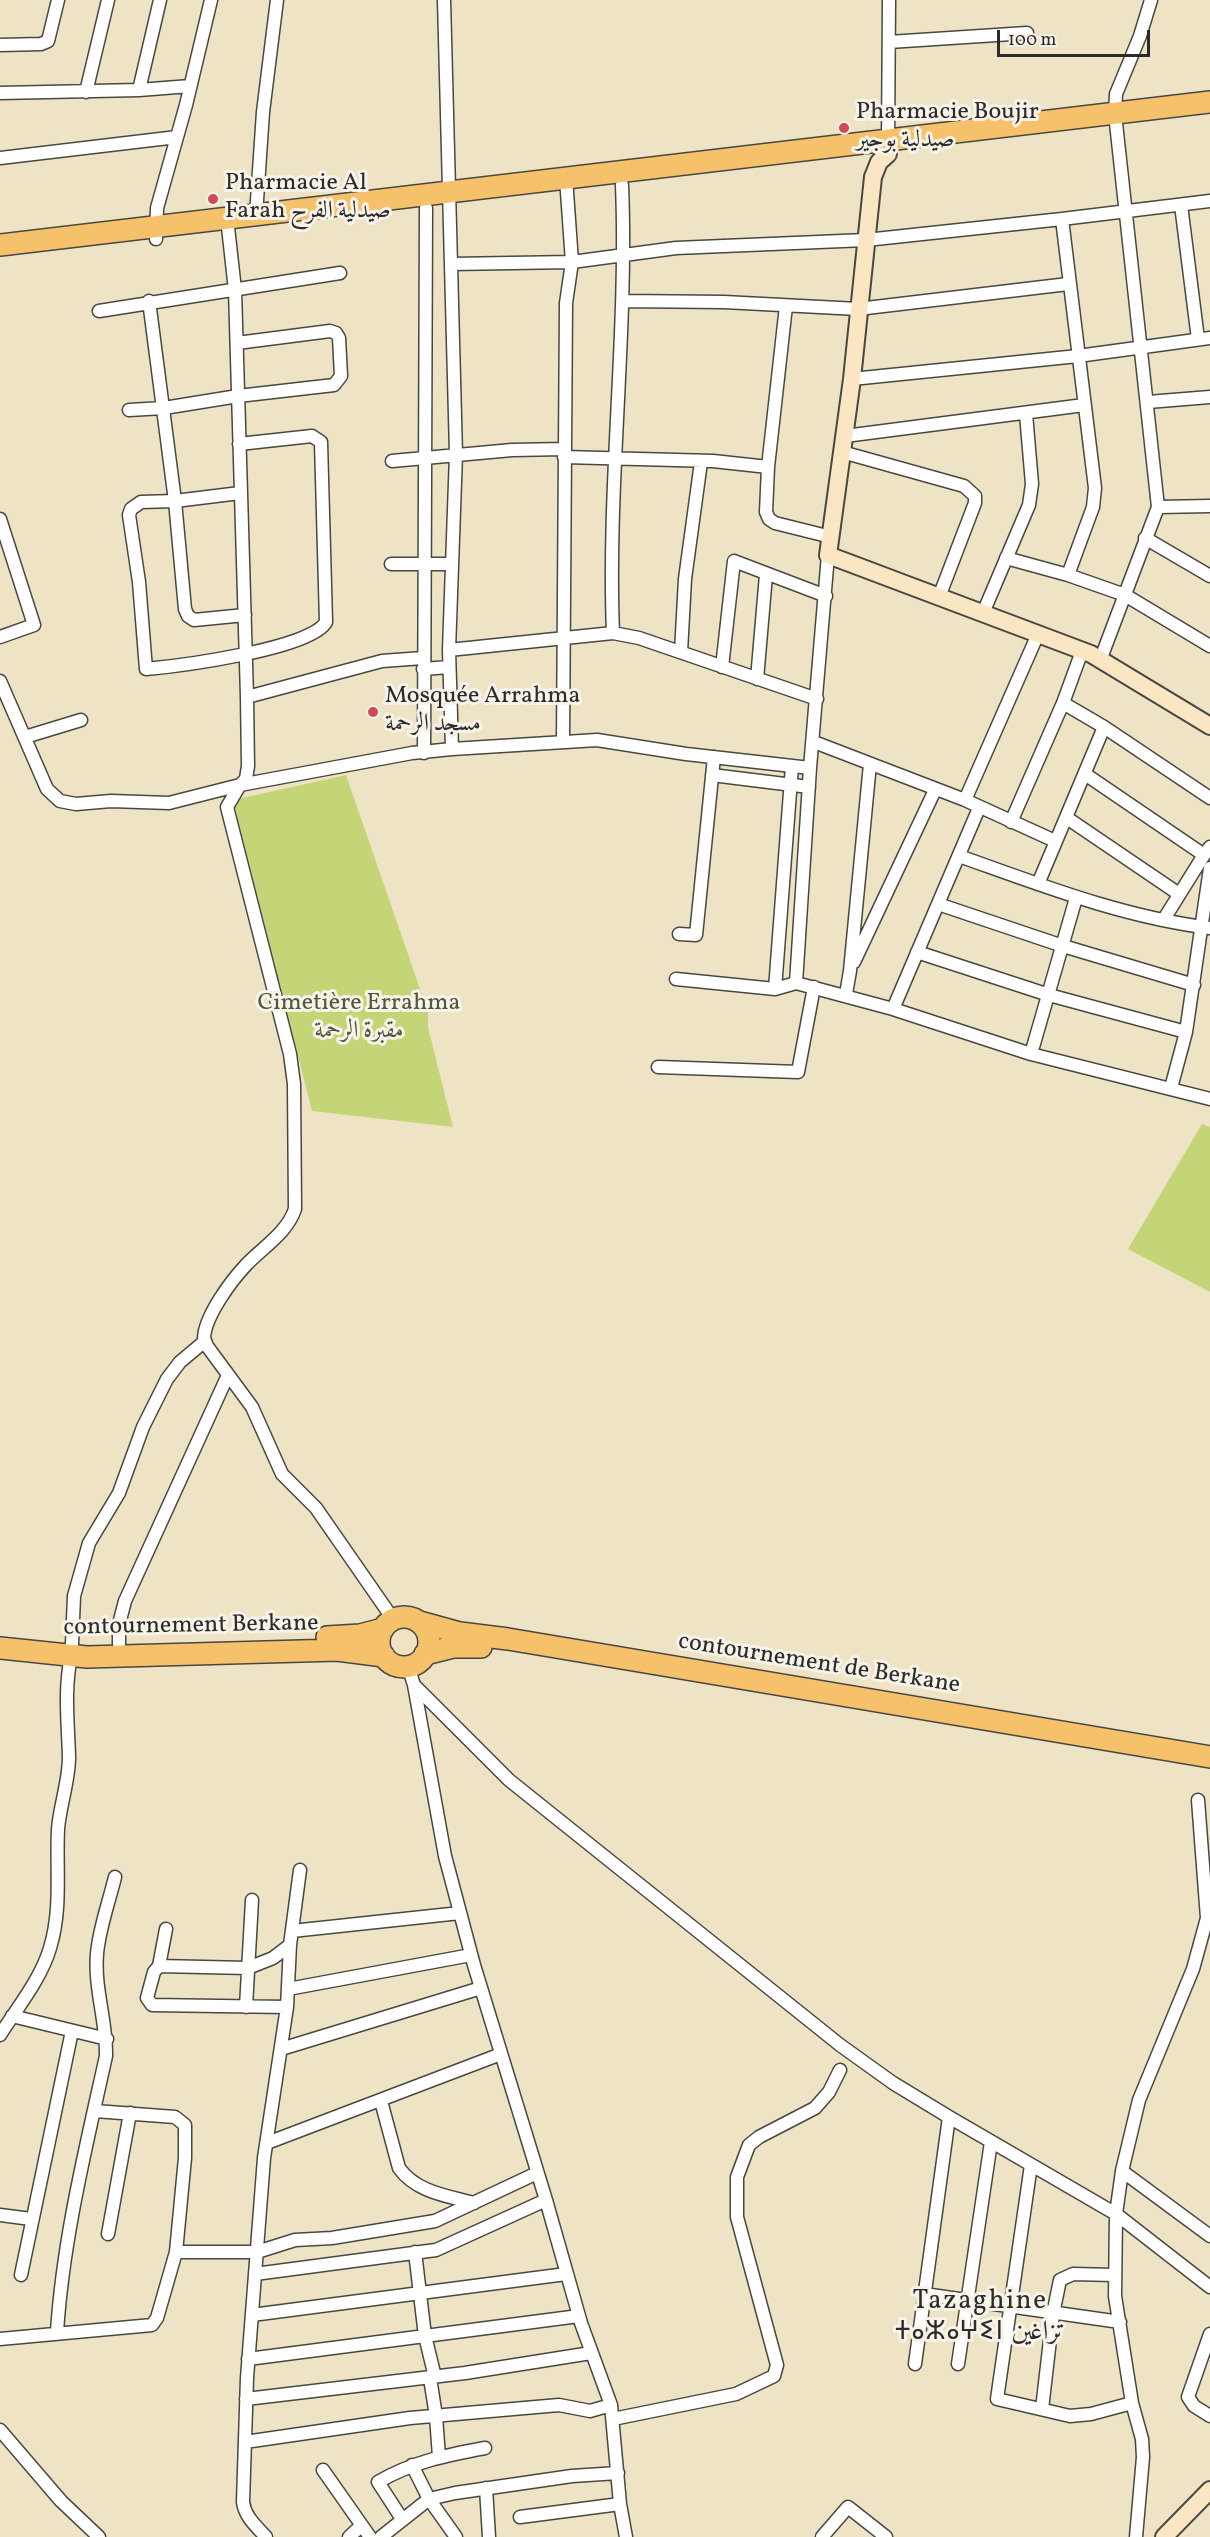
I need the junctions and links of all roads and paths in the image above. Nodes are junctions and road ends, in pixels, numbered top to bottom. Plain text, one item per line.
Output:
1 (58, 0) edge
2 (108, 0) edge
3 (160, 0) edge
4 (211, 0) edge
5 (277, 0) edge
6 (444, 0) edge
7 (890, 0) edge
8 (1151, 0) edge
9 (1027, 33) dead end
10 (889, 42) junction
11 (0, 45) edge
12 (190, 87) junction
13 (138, 90) junction
14 (86, 92) junction
15 (0, 93) edge
16 (1210, 102) edge
17 (1210, 116) edge
18 (1115, 121) junction
19 (177, 137) junction
20 (888, 147) junction
21 (0, 158) edge
22 (566, 185) junction
23 (622, 185) junction
24 (450, 199) junction
25 (1210, 201) edge
26 (1181, 205) junction
27 (426, 208) junction
28 (1124, 211) junction
29 (256, 215) junction
30 (1062, 219) junction
31 (228, 225) junction
32 (155, 233) junction
33 (866, 240) junction
34 (0, 245) edge
35 (625, 254) junction
36 (0, 258) edge
37 (572, 262) junction
38 (451, 264) junction
39 (340, 273) dead end
40 (1068, 284) junction
41 (235, 290) junction
42 (149, 301) junction
43 (623, 301) junction
44 (786, 306) junction
45 (858, 309) junction
46 (99, 311) dead end
47 (1204, 338) edge
48 (237, 342) junction
49 (1142, 348) junction
50 (1078, 356) junction
51 (852, 379) junction
52 (238, 396) junction
53 (1210, 397) edge
54 (1148, 402) junction
55 (1084, 405) junction
56 (164, 408) junction
57 (129, 410) dead end
58 (1026, 414) junction
59 (239, 444) junction
60 (843, 444) junction
61 (564, 453) junction
62 (456, 454) junction
63 (614, 457) junction
64 (424, 458) junction
65 (392, 461) dead end
66 (701, 462) junction
67 (768, 467) junction
68 (240, 493) junction
69 (175, 501) junction
70 (1210, 506) edge
71 (1158, 507) junction
72 (0, 519) edge
73 (831, 537) junction
74 (1145, 538) junction
75 (828, 555) junction
76 (1006, 558) junction
77 (391, 564) dead end
78 (424, 564) junction
79 (452, 564) junction
80 (1068, 574) junction
81 (766, 575) junction
82 (1210, 576) edge
83 (1125, 595) junction
84 (826, 596) junction
85 (939, 597) junction
86 (983, 614) junction
87 (245, 615) junction
88 (613, 633) junction
89 (1038, 634) junction
90 (0, 637) edge
91 (562, 638) junction
92 (1210, 646) edge
93 (449, 650) junction
94 (1082, 651) junction
95 (681, 652) junction
96 (247, 654) junction
97 (1101, 658) junction
98 (423, 663) junction
99 (449, 667) junction
100 (722, 667) junction
101 (757, 679) junction
102 (0, 681) edge
103 (247, 697) junction
104 (817, 699) junction
105 (1064, 703) junction
106 (81, 720) dead end
107 (1210, 726) edge
108 (1104, 727) junction
109 (25, 736) junction
110 (563, 741) junction
111 (814, 742) junction
112 (452, 749) junction
113 (424, 753) junction
114 (714, 757) junction
115 (870, 764) junction
116 (792, 766) junction
117 (810, 768) junction
118 (1085, 774) junction
119 (712, 775) junction
120 (240, 785) junction
121 (790, 786) junction
122 (809, 787) junction
123 (935, 790) junction
124 (1210, 798) edge
125 (965, 800) junction
126 (980, 808) junction
127 (1066, 818) junction
128 (1011, 822) junction
129 (1055, 842) junction
130 (1207, 851) edge
131 (959, 856) junction
132 (1210, 868) edge
133 (1038, 884) junction
134 (1179, 894) junction
135 (1076, 898) junction
136 (938, 904) junction
137 (1164, 919) junction
138 (1206, 927) edge
139 (679, 934) dead end
140 (1064, 946) junction
141 (917, 951) junction
142 (850, 971) junction
143 (676, 979) dead end
144 (796, 983) junction
145 (1194, 985) junction
146 (814, 987) junction
147 (775, 989) junction
148 (846, 994) junction
149 (1049, 995) junction
150 (893, 1009) junction
151 (1186, 1032) junction
152 (1031, 1054) junction
153 (658, 1067) dead end
154 (1171, 1088) junction
155 (1210, 1098) edge
156 (205, 1341) junction
157 (228, 1375) junction
158 (420, 1622) junction
159 (388, 1624) junction
160 (0, 1636) edge
161 (119, 1644) junction
162 (0, 1648) edge
163 (71, 1650) junction
164 (384, 1656) junction
165 (416, 1668) junction
166 (1210, 1756) edge
167 (1210, 1768) edge
168 (1198, 1800) dead end
169 (300, 1870) dead end
170 (115, 1877) dead end
171 (252, 1900) dead end
172 (460, 1913) junction
173 (166, 1929) dead end
174 (292, 1931) junction
175 (290, 1945) junction
176 (471, 1955) junction
177 (159, 1966) junction
178 (248, 1968) junction
179 (481, 1988) junction
180 (288, 1989) junction
181 (246, 2007) junction
182 (287, 2007) junction
183 (12, 2016) junction
184 (72, 2031) junction
185 (0, 2035) edge
186 (107, 2039) junction
187 (281, 2049) junction
188 (501, 2054) junction
189 (840, 2070) dead end
190 (381, 2101) junction
191 (95, 2110) junction
192 (130, 2113) junction
193 (949, 2117) junction
194 (991, 2142) junction
195 (267, 2143) junction
196 (1031, 2165) junction
197 (1122, 2171) junction
198 (537, 2173) junction
199 (546, 2200) junction
200 (474, 2203) junction
201 (1116, 2214) junction
202 (0, 2215) edge
203 (31, 2219) junction
204 (108, 2234) dead end
205 (1210, 2236) edge
206 (176, 2252) junction
207 (256, 2252) junction
208 (415, 2252) junction
209 (255, 2274) junction
210 (566, 2274) junction
211 (1114, 2275) junction
212 (21, 2276) dead end
213 (1210, 2287) edge
214 (419, 2294) junction
215 (924, 2294) junction
216 (966, 2301) junction
217 (1009, 2308) junction
218 (1053, 2314) junction
219 (252, 2315) junction
220 (579, 2316) junction
221 (1119, 2322) junction
222 (57, 2332) junction
223 (1210, 2334) edge
224 (425, 2336) junction
225 (0, 2339) edge
226 (591, 2353) junction
227 (248, 2359) junction
228 (915, 2364) dead end
229 (958, 2364) dead end
230 (433, 2377) junction
231 (246, 2399) junction
232 (1132, 2403) junction
233 (611, 2405) junction
234 (1042, 2409) junction
235 (436, 2416) junction
236 (1210, 2416) edge
237 (614, 2419) junction
238 (0, 2430) edge
239 (245, 2442) junction
240 (485, 2448) dead end
241 (439, 2457) junction
242 (412, 2465) junction
243 (323, 2470) dead end
244 (618, 2473) junction
245 (486, 2488) junction
246 (1210, 2490) edge
247 (429, 2499) junction
248 (620, 2504) junction
249 (520, 2517) dead end
250 (402, 2519) junction
251 (362, 2526) junction
252 (99, 2537) edge
253 (266, 2537) edge
254 (349, 2537) edge
255 (370, 2537) edge
256 (381, 2537) edge
257 (456, 2537) edge
258 (489, 2537) edge
259 (626, 2537) edge
260 (822, 2537) edge
261 (886, 2537) edge
262 (1137, 2537) edge
263 (1164, 2537) edge

1 - 11 street
2 - 14 street
3 - 13 street
4 - 12 street
5 - 29 street
6 - 24 street
7 - 10 street
8 - 18 street
9 - 10 street
10 - 20 street
12 - 13 street
12 - 19 street
13 - 14 street
14 - 15 street
16 - 18 highway
17 - 18 highway
18 - 20 highway
18 - 28 street
19 - 21 street
19 - 32 street
20 - 22 highway
20 - 23 highway
20 - 33 street
22 - 23 highway
22 - 24 highway
22 - 37 street
23 - 35 street
24 - 27 highway
24 - 29 highway
24 - 38 street
25 - 26 street
26 - 28 street
26 - 47 street
27 - 31 highway
27 - 64 street
28 - 30 street
28 - 49 street
29 - 31 highway
30 - 33 street
30 - 40 street
31 - 32 highway
31 - 41 street
32 - 34 highway
32 - 36 highway
33 - 35 street
33 - 45 street
35 - 37 street
35 - 43 street
37 - 38 street
37 - 61 street
38 - 62 street
39 - 41 street
40 - 45 street
40 - 50 street
41 - 42 street
41 - 48 street
42 - 46 street
42 - 56 street
43 - 44 street
43 - 63 street
44 - 45 street
44 - 67 street
45 - 51 street
47 - 49 street
48 - 52 street
48 - 52 street
49 - 50 street
49 - 54 street
50 - 51 street
50 - 55 street
51 - 60 street
52 - 56 street
52 - 59 street
53 - 54 street
54 - 71 street
55 - 58 street
55 - 80 street
56 - 57 street
56 - 69 street
58 - 60 street
58 - 76 street
59 - 68 street
59 - 96 street
60 - 73 street
60 - 85 street
61 - 62 street
61 - 63 street
61 - 91 street
62 - 64 street
62 - 79 street
63 - 66 street
63 - 88 street
64 - 65 street
64 - 78 street
66 - 67 street
66 - 95 street
67 - 73 street
68 - 69 street
68 - 87 street
69 - 87 street
69 - 96 street
70 - 71 street
71 - 74 street
72 - 90 street
73 - 75 street
74 - 82 street
74 - 83 street
75 - 84 street
75 - 85 street
76 - 80 street
76 - 86 street
77 - 78 street
78 - 79 street
78 - 98 street
79 - 93 street
80 - 83 street
81 - 84 street
81 - 100 street
81 - 101 street
83 - 92 street
83 - 97 street
84 - 104 street
85 - 86 street
86 - 89 street
87 - 96 street
88 - 91 street
88 - 95 street
89 - 94 street
89 - 125 street
91 - 93 street
91 - 110 street
93 - 99 street
94 - 97 street
94 - 105 street
95 - 100 street
96 - 103 street
97 - 107 street
98 - 99 street
98 - 103 street
98 - 113 street
99 - 112 street
100 - 101 street
101 - 104 street
102 - 109 street
103 - 120 street
104 - 111 street
105 - 108 street
105 - 128 street
106 - 109 street
108 - 118 street
108 - 124 street
109 - 120 street
110 - 112 street
110 - 114 street
111 - 115 street
111 - 117 street
112 - 113 street
113 - 120 street
114 - 116 street
114 - 119 street
115 - 123 street
115 - 142 street
116 - 117 street
116 - 121 street
117 - 122 street
118 - 127 street
118 - 130 street
119 - 121 street
119 - 139 street
120 - 156 street
121 - 122 street
121 - 147 street
122 - 144 street
123 - 125 street
123 - 142 street
125 - 126 street
126 - 128 street
126 - 131 street
127 - 129 street
127 - 134 street
128 - 129 street
129 - 133 street
130 - 134 street
131 - 133 street
131 - 136 street
132 - 138 street
133 - 135 street
134 - 137 street
135 - 137 street
135 - 140 street
136 - 140 street
136 - 141 street
137 - 138 street
138 - 145 street
140 - 145 street
140 - 149 street
141 - 149 street
141 - 150 street
142 - 148 street
143 - 147 street
144 - 146 street
144 - 147 street
145 - 151 street
146 - 148 street
146 - 153 street
148 - 150 street
149 - 151 street
149 - 152 street
150 - 152 street
151 - 154 street
152 - 154 street
154 - 155 street
156 - 157 street
156 - 163 street
157 - 159 street
157 - 161 street
158 - 159 highway
158 - 165 highway
158 - 166 highway, contournement de Berkane
159 - 161 highway
159 - 164 highway
160 - 163 highway
161 - 163 highway
162 - 163 highway, contournement Berkane
163 - 164 highway, contournement Berkane
163 - 183 street
164 - 165 highway
165 - 167 highway
165 - 172 street
165 - 193 street
168 - 197 street
169 - 174 street
170 - 186 street
171 - 178 street
172 - 174 street
172 - 176 street
173 - 177 street
174 - 175 street
175 - 178 street
175 - 180 street
176 - 179 street
176 - 180 street
177 - 178 street
177 - 181 street
178 - 181 street
179 - 187 street
179 - 188 street
180 - 182 street
181 - 182 street
182 - 187 street
183 - 184 street
183 - 185 street
184 - 186 street
184 - 203 street
186 - 191 street
187 - 195 street
188 - 190 street
188 - 198 street
189 - 237 street
190 - 195 street
190 - 200 street
191 - 192 street
191 - 222 street
192 - 204 street
192 - 206 street
193 - 194 street
193 - 215 street
194 - 196 street
194 - 216 street
195 - 207 street
196 - 201 street
196 - 217 street
197 - 201 street
197 - 205 street
198 - 199 street
198 - 200 street
199 - 208 street
199 - 210 street
200 - 207 street
201 - 211 street
201 - 213 street
202 - 203 street
203 - 212 street
206 - 207 street
206 - 222 street
207 - 209 street
208 - 209 street
208 - 214 street
209 - 219 street
210 - 214 street
210 - 220 street
211 - 218 street
211 - 221 street
214 - 219 street
214 - 224 street
215 - 216 street
215 - 228 street
216 - 217 street
216 - 229 street
217 - 218 street
217 - 234 street
218 - 221 street
218 - 234 street
219 - 227 street
220 - 224 street
220 - 226 street
221 - 232 street
222 - 225 street
223 - 236 street
224 - 227 street
224 - 230 street
226 - 230 street
226 - 233 street
227 - 231 street
230 - 231 street
230 - 235 street
231 - 239 street
232 - 234 street
232 - 262 street
233 - 235 street
233 - 237 street
235 - 239 street
235 - 241 street
237 - 244 street
238 - 252 street
239 - 253 street
240 - 241 street
241 - 242 street
242 - 247 street
242 - 250 street
243 - 251 street
244 - 245 street
244 - 248 street
245 - 247 street
245 - 258 street
246 - 263 street
247 - 250 street
247 - 257 street
248 - 249 street
248 - 259 street
250 - 256 street
251 - 254 street
251 - 255 street
260 - 261 street

